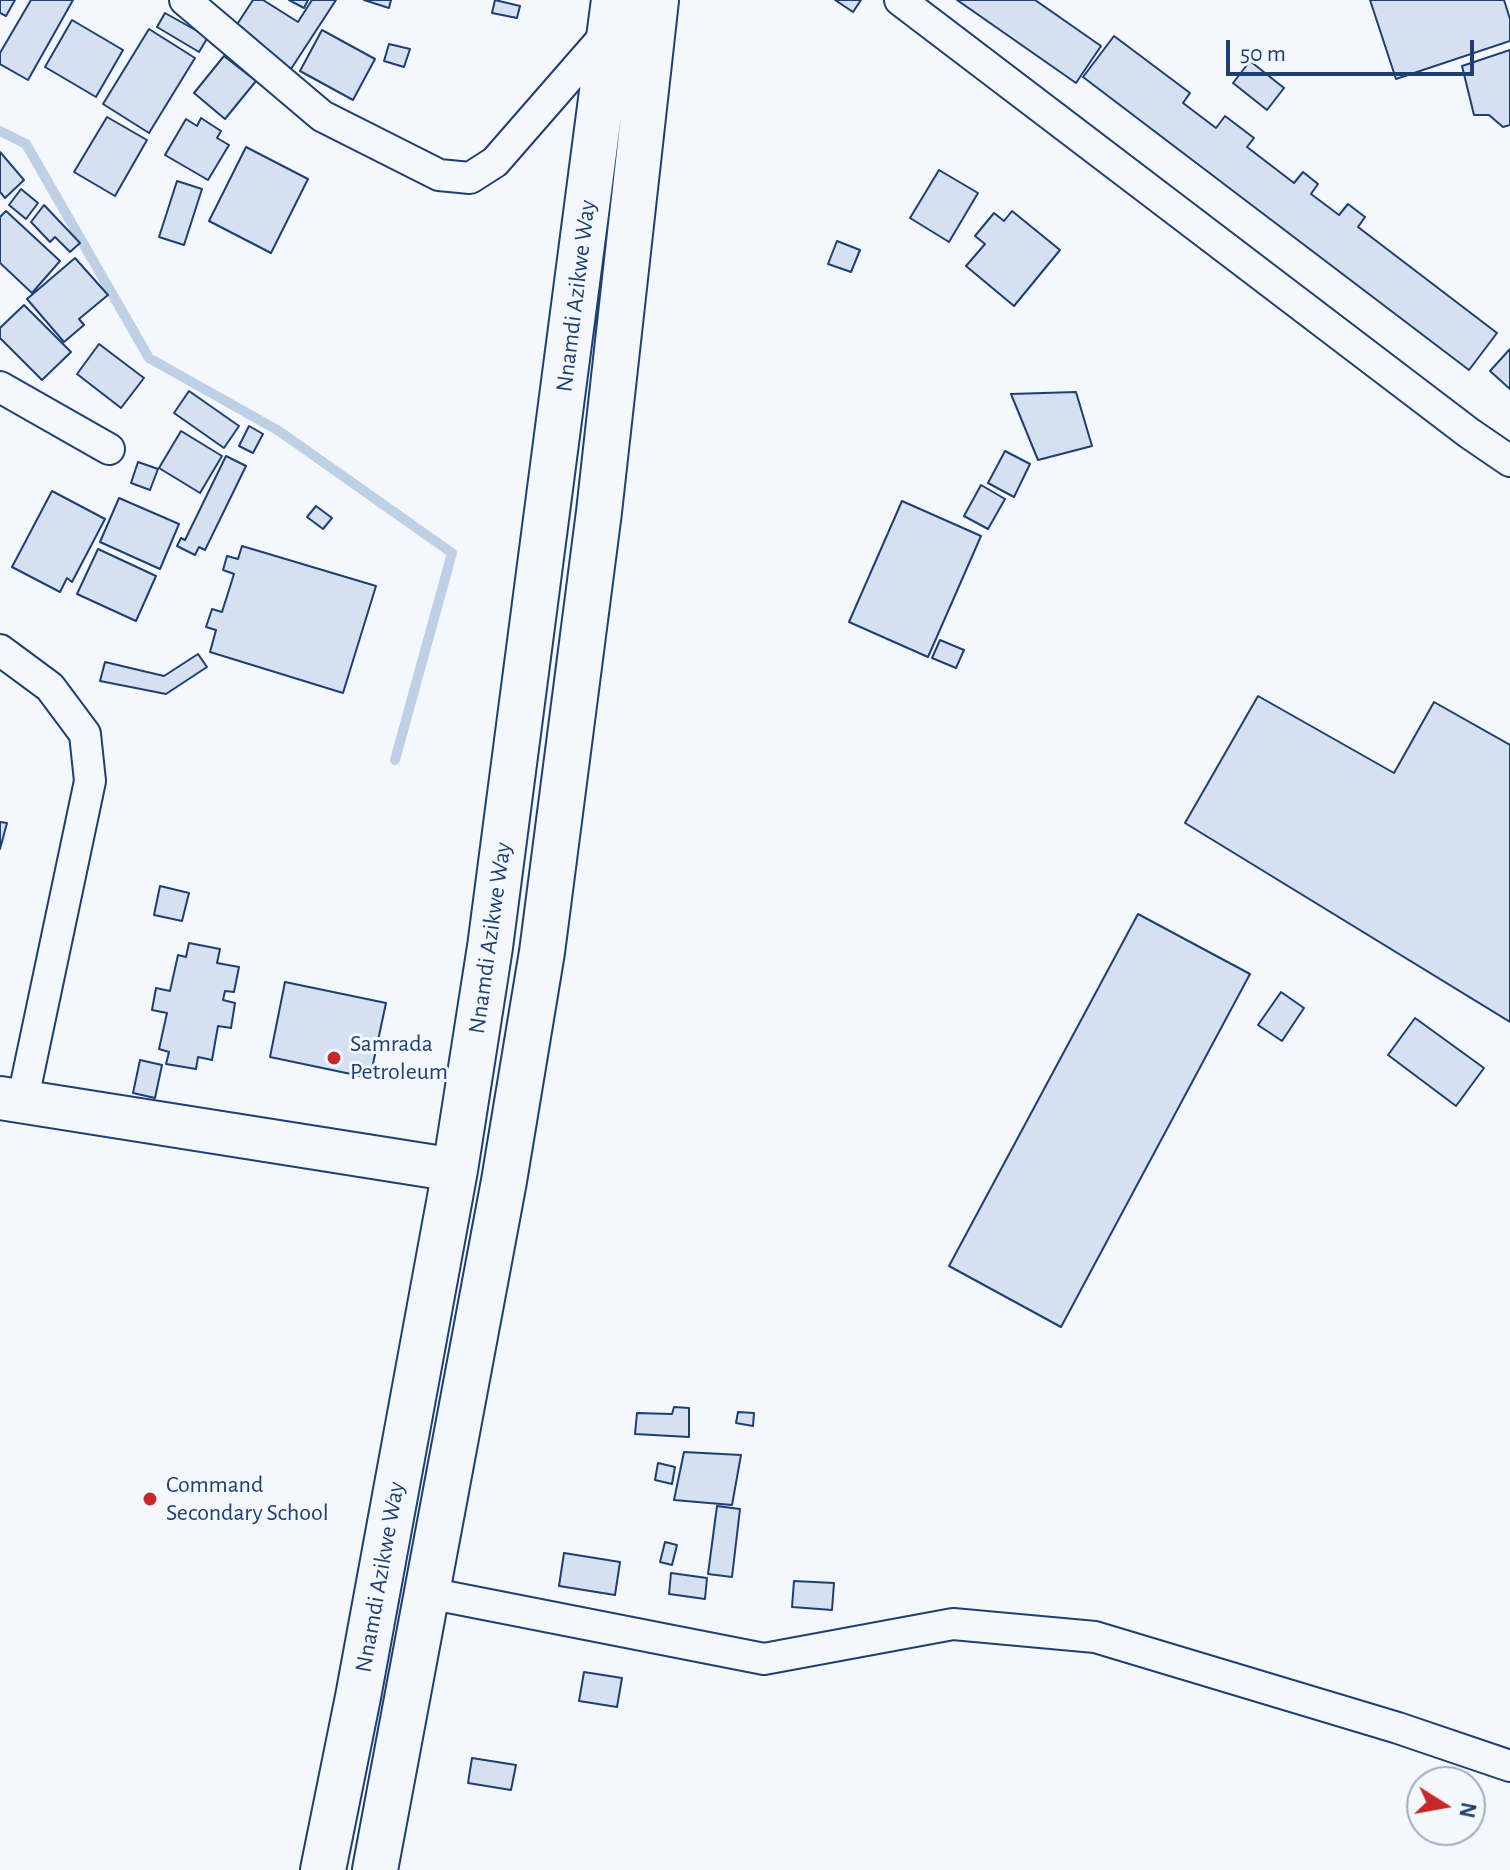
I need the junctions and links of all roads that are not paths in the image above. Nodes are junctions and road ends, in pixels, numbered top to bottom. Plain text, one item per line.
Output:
1 (185, 0) edge
2 (656, 0) edge
3 (900, 0) edge
4 (612, 14) edge
5 (0, 387) edge
6 (109, 449) dead end
7 (1510, 461) edge
8 (0, 650) edge
9 (11, 1100) edge
10 (455, 1170) junction
11 (428, 1593) junction
12 (1510, 1766) edge
13 (323, 1870) edge
14 (375, 1870) edge

1 - 4 street
2 - 11 highway, Nnamdi Azikwe Way
3 - 7 street
4 - 10 highway, Nnamdi Azikwe Way
5 - 6 street
8 - 9 street
9 - 10 street
10 - 13 highway, Nnamdi Azikwe Way
11 - 12 street
11 - 14 highway, Nnamdi Azikwe Way

